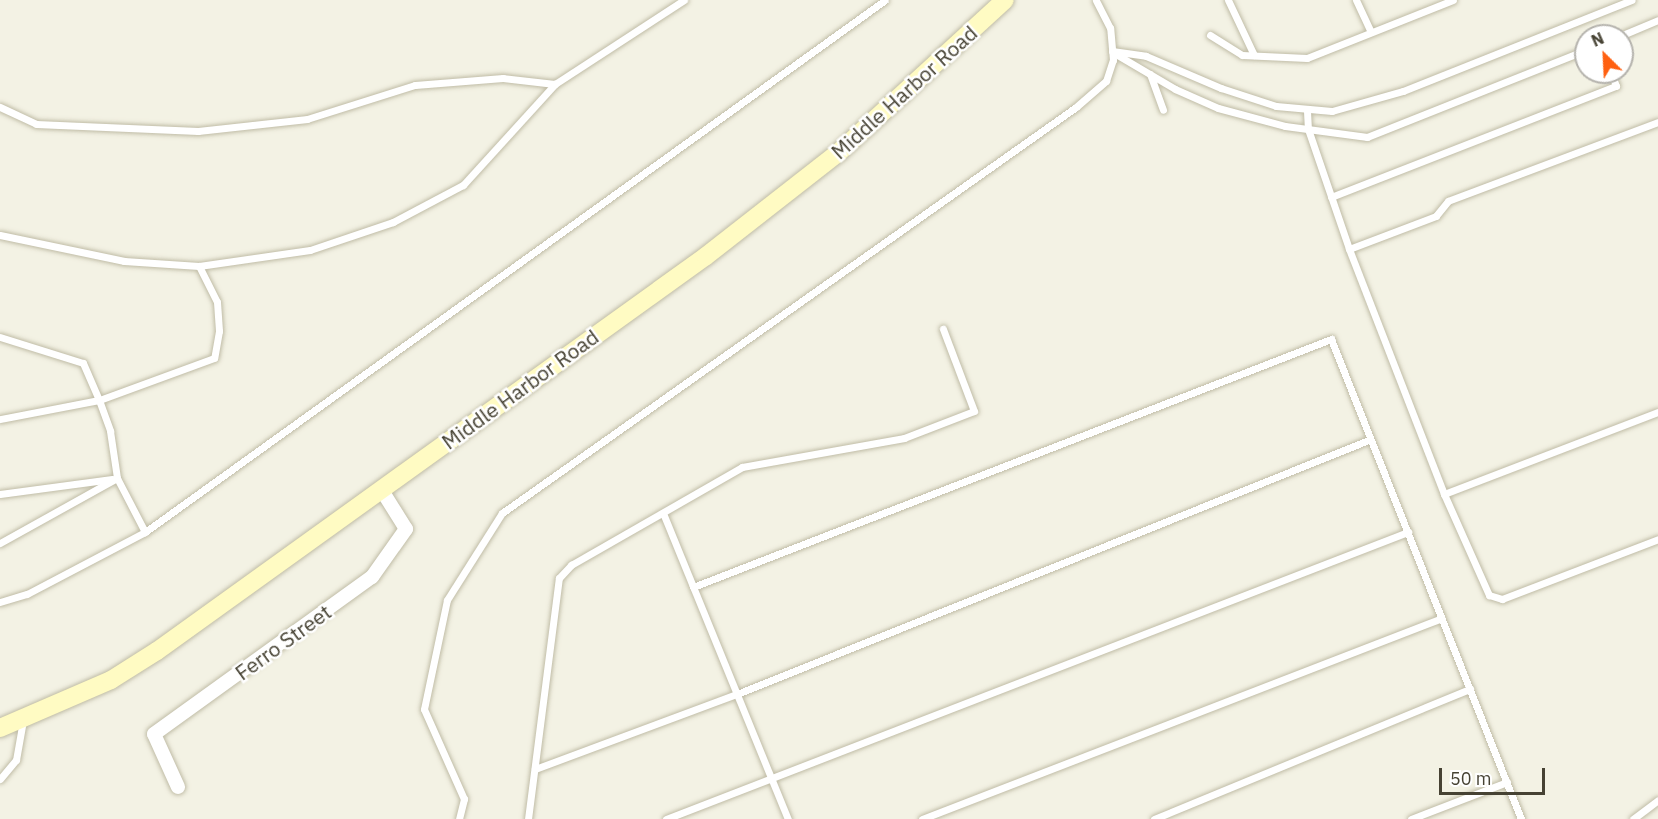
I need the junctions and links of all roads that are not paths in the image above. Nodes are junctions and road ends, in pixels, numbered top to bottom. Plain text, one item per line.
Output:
1 (684, 0) edge
2 (885, 0) edge
3 (1005, 0) edge
4 (1096, 0) edge
5 (1228, 0) edge
6 (1356, 0) edge
7 (1453, 0) edge
8 (1632, 0) edge
9 (1658, 20) edge
10 (1634, 30) edge
11 (1371, 32) junction
12 (1210, 35) dead end
13 (1112, 51) junction
14 (1254, 55) junction
15 (1574, 55) edge
16 (1150, 74) junction
17 (555, 84) junction
18 (1615, 84) edge
19 (0, 107) edge
20 (1163, 110) dead end
21 (1307, 111) junction
22 (1658, 122) edge
23 (1308, 129) junction
24 (1331, 197) junction
25 (0, 235) edge
26 (1349, 249) junction
27 (199, 266) junction
28 (943, 329) dead end
29 (0, 337) edge
30 (99, 400) junction
31 (1658, 412) edge
32 (0, 419) edge
33 (1371, 439) junction
34 (117, 478) junction
35 (381, 489) junction
36 (0, 494) edge
37 (1444, 494) junction
38 (663, 513) junction
39 (145, 532) junction
40 (1408, 532) junction
41 (1658, 539) edge
42 (0, 543) edge
43 (693, 587) junction
44 (0, 602) edge
45 (1442, 618) junction
46 (1470, 689) junction
47 (737, 694) junction
48 (23, 721) junction
49 (0, 728) edge
50 (535, 769) junction
51 (771, 778) junction
52 (0, 779) edge
53 (1507, 782) junction
54 (178, 787) dead end
55 (1658, 800) edge
56 (459, 819) edge
57 (528, 819) edge
58 (666, 819) edge
59 (788, 819) edge
60 (922, 819) edge
61 (1154, 819) edge
62 (1411, 819) edge
63 (1521, 819) edge
64 (1633, 819) edge

1 - 17 lane
2 - 39 lane
3 - 35 main road, Middle Harbor Road
4 - 13 lane
5 - 14 lane
6 - 11 lane
7 - 11 lane
8 - 21 lane
9 - 10 lane
11 - 14 lane
12 - 14 lane
13 - 16 lane
13 - 21 lane
13 - 56 lane
15 - 23 lane
16 - 20 lane
16 - 23 lane
17 - 19 lane
17 - 27 lane
18 - 24 lane
21 - 23 lane
22 - 26 lane
23 - 24 lane
24 - 26 lane
25 - 27 lane
26 - 37 lane
27 - 30 lane
28 - 38 lane
29 - 30 lane
30 - 32 lane
30 - 34 lane
31 - 37 lane
33 - 40 lane
33 - 43 lane
33 - 47 lane
34 - 36 lane
34 - 39 lane
34 - 42 lane
35 - 48 main road, Middle Harbor Road
35 - 54 street, Ferro Street
37 - 41 lane
38 - 43 lane
38 - 50 lane
39 - 44 lane
40 - 45 lane
40 - 51 lane
43 - 47 lane
45 - 46 lane
45 - 60 lane
46 - 53 lane
46 - 61 lane
47 - 50 lane
47 - 51 lane
48 - 49 main road, Middle Harbor Road
48 - 52 lane
50 - 57 lane
51 - 58 lane
51 - 59 lane
53 - 62 lane
53 - 63 lane
55 - 64 lane

